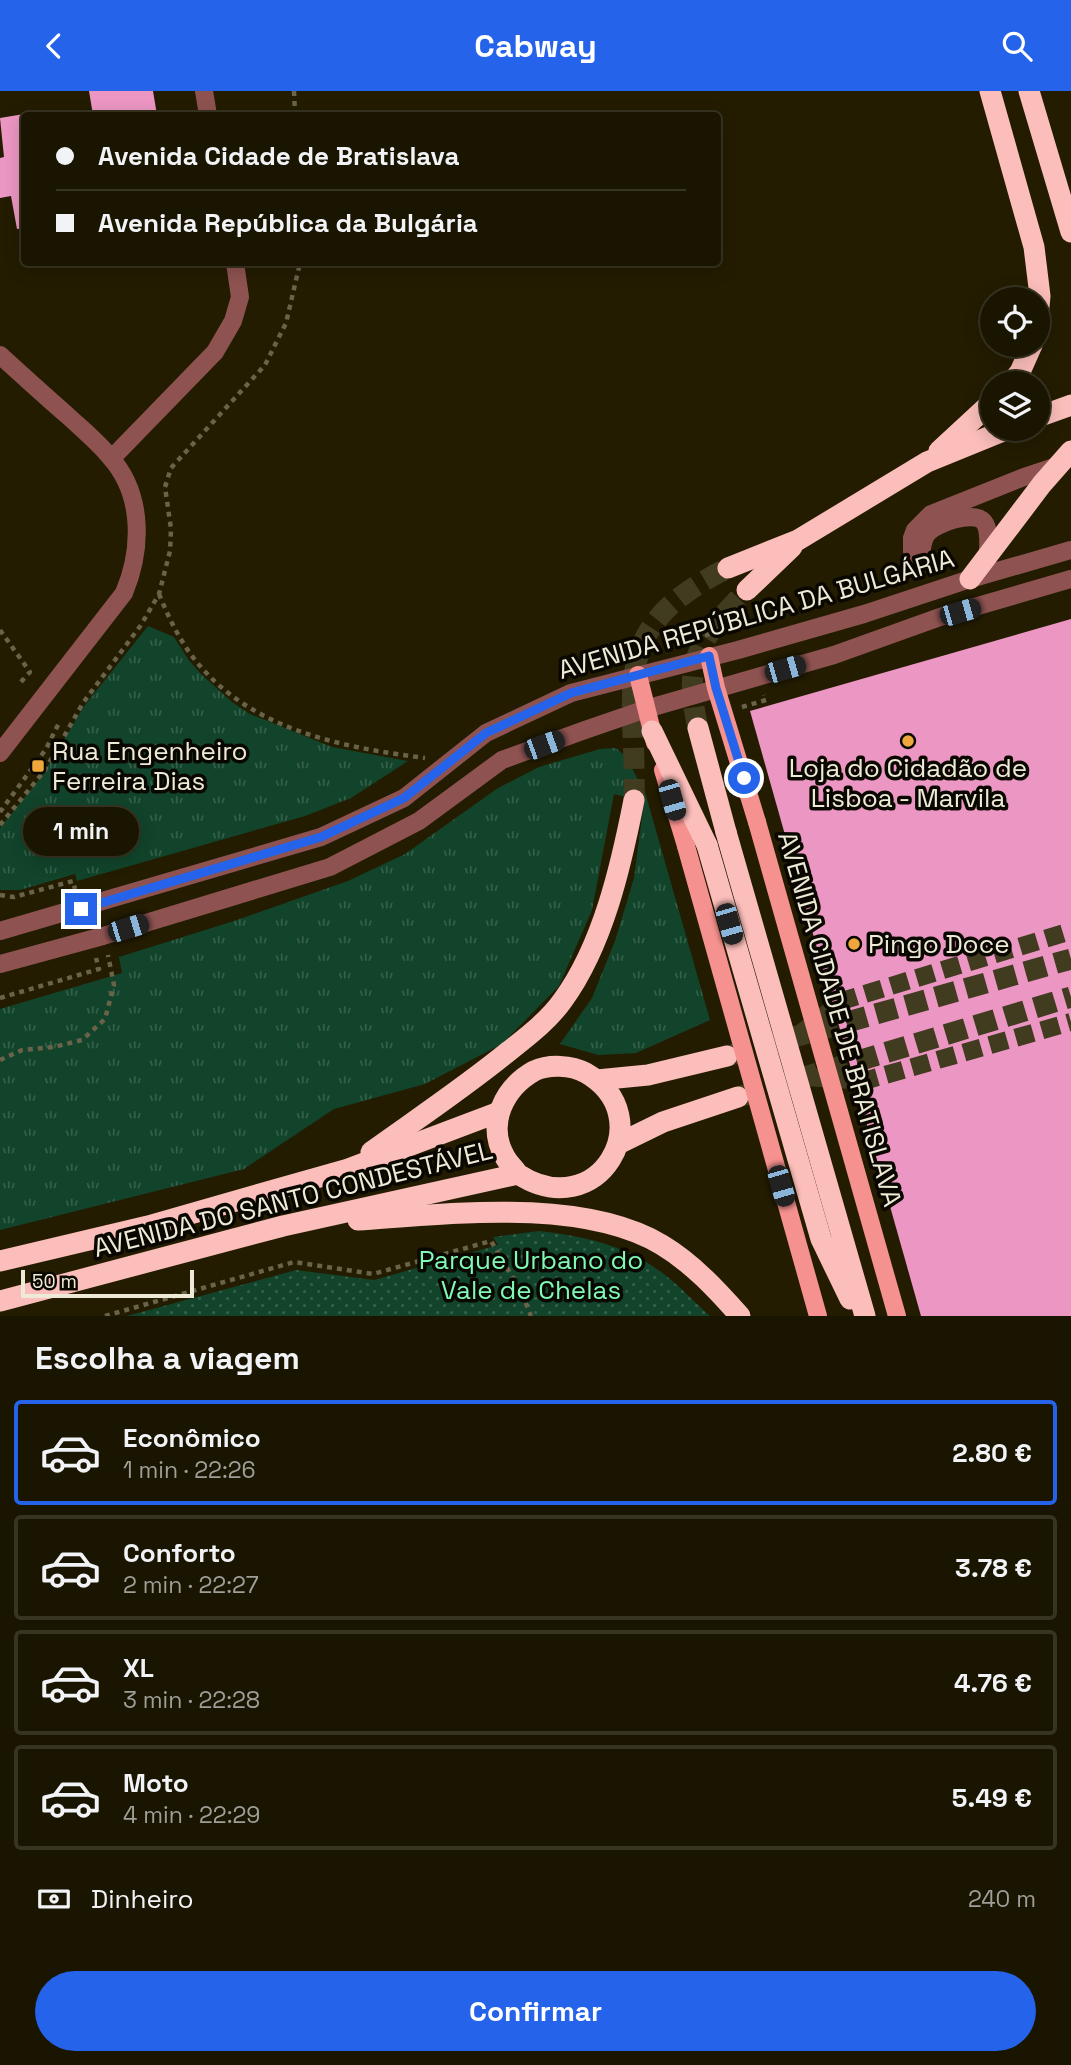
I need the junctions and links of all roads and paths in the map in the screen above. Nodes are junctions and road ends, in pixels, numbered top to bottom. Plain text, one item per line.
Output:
1 (204, 91) edge
2 (294, 91) edge
3 (989, 91) edge
4 (1029, 91) edge
5 (208, 112) edge
6 (295, 112) edge
7 (1071, 232) edge
8 (235, 266) edge
9 (299, 266) edge
10 (1040, 287) edge
11 (0, 355) edge
12 (1071, 405) edge
13 (980, 413) edge
14 (1050, 413) edge
15 (980, 440) edge
16 (111, 458) junction
17 (1064, 459) edge
18 (927, 462) junction
19 (798, 540) junction
20 (1071, 549) edge
21 (988, 555) junction
22 (727, 568) tunnel mouth
23 (970, 579) junction
24 (1071, 579) edge
25 (747, 590) tunnel mouth
26 (159, 594) junction
27 (0, 630) edge
28 (709, 656) junction
29 (638, 675) junction
30 (19, 684) dead end
31 (716, 688) junction
32 (646, 709) junction
33 (60, 721) dead end
34 (698, 729) tunnel mouth
35 (652, 731) joint
36 (1, 749) edge
37 (426, 758) dead end
38 (634, 800) tunnel mouth
39 (0, 812) edge
40 (0, 825) edge
41 (696, 846) junction
42 (3, 928) edge
43 (103, 936) junction
44 (0, 964) edge
45 (727, 1056) tunnel mouth
46 (0, 1060) edge
47 (597, 1080) junction
48 (738, 1097) tunnel mouth
49 (499, 1112) junction
50 (618, 1144) junction
51 (348, 1169) junction
52 (518, 1174) junction
53 (283, 1226) junction
54 (0, 1261) edge
55 (0, 1301) edge
56 (105, 1316) edge
57 (531, 1316) edge
58 (740, 1316) edge
59 (818, 1316) edge
60 (858, 1316) edge
61 (865, 1316) edge
62 (897, 1316) edge

1 - 5 street
2 - 6 path
3 - 10 highway
4 - 7 highway
8 - 16 street
9 - 26 path
11 - 16 street
12 - 14 highway
13 - 18 highway
15 - 18 highway
16 - 36 street
17 - 21 highway
17 - 21 street
18 - 19 highway
19 - 22 highway
19 - 25 highway
20 - 23 street, AVENIDA REPÚBLICA DA BULGÁRIA
21 - 23 highway
23 - 28 street, AVENIDA REPÚBLICA DA BULGÁRIA
24 - 31 street, AVENIDA REPÚBLICA DA BULGÁRIA
26 - 37 path
26 - 40 path
27 - 30 path
28 - 29 street, AVENIDA REPÚBLICA DA BULGÁRIA
28 - 31 main road, AVENIDA CIDADE DE BRATISLAVA
29 - 32 main road
29 - 42 street, AVENIDA REPÚBLICA DA BULGÁRIA
31 - 32 street, AVENIDA REPÚBLICA DA BULGÁRIA
31 - 62 main road, AVENIDA CIDADE DE BRATISLAVA, bridge
32 - 35 main road
32 - 43 street, AVENIDA REPÚBLICA DA BULGÁRIA
33 - 39 path
34 - 61 highway, bridge
35 - 41 highway
38 - 51 highway
41 - 59 main road, bridge
41 - 60 highway, bridge
43 - 44 street, AVENIDA REPÚBLICA DA BULGÁRIA
43 - 46 path
45 - 47 highway, AVENIDA DO SANTO CONDESTÁVEL
47 - 49 highway, AVENIDA DO SANTO CONDESTÁVEL
47 - 50 highway
48 - 50 highway
49 - 51 highway, AVENIDA DO SANTO CONDESTÁVEL
49 - 52 highway, AVENIDA DO SANTO CONDESTÁVEL
50 - 52 highway, AVENIDA DO SANTO CONDESTÁVEL
51 - 54 highway, AVENIDA DO SANTO CONDESTÁVEL
52 - 53 highway, AVENIDA DO SANTO CONDESTÁVEL
53 - 55 highway, AVENIDA DO SANTO CONDESTÁVEL
53 - 58 highway
56 - 57 path

